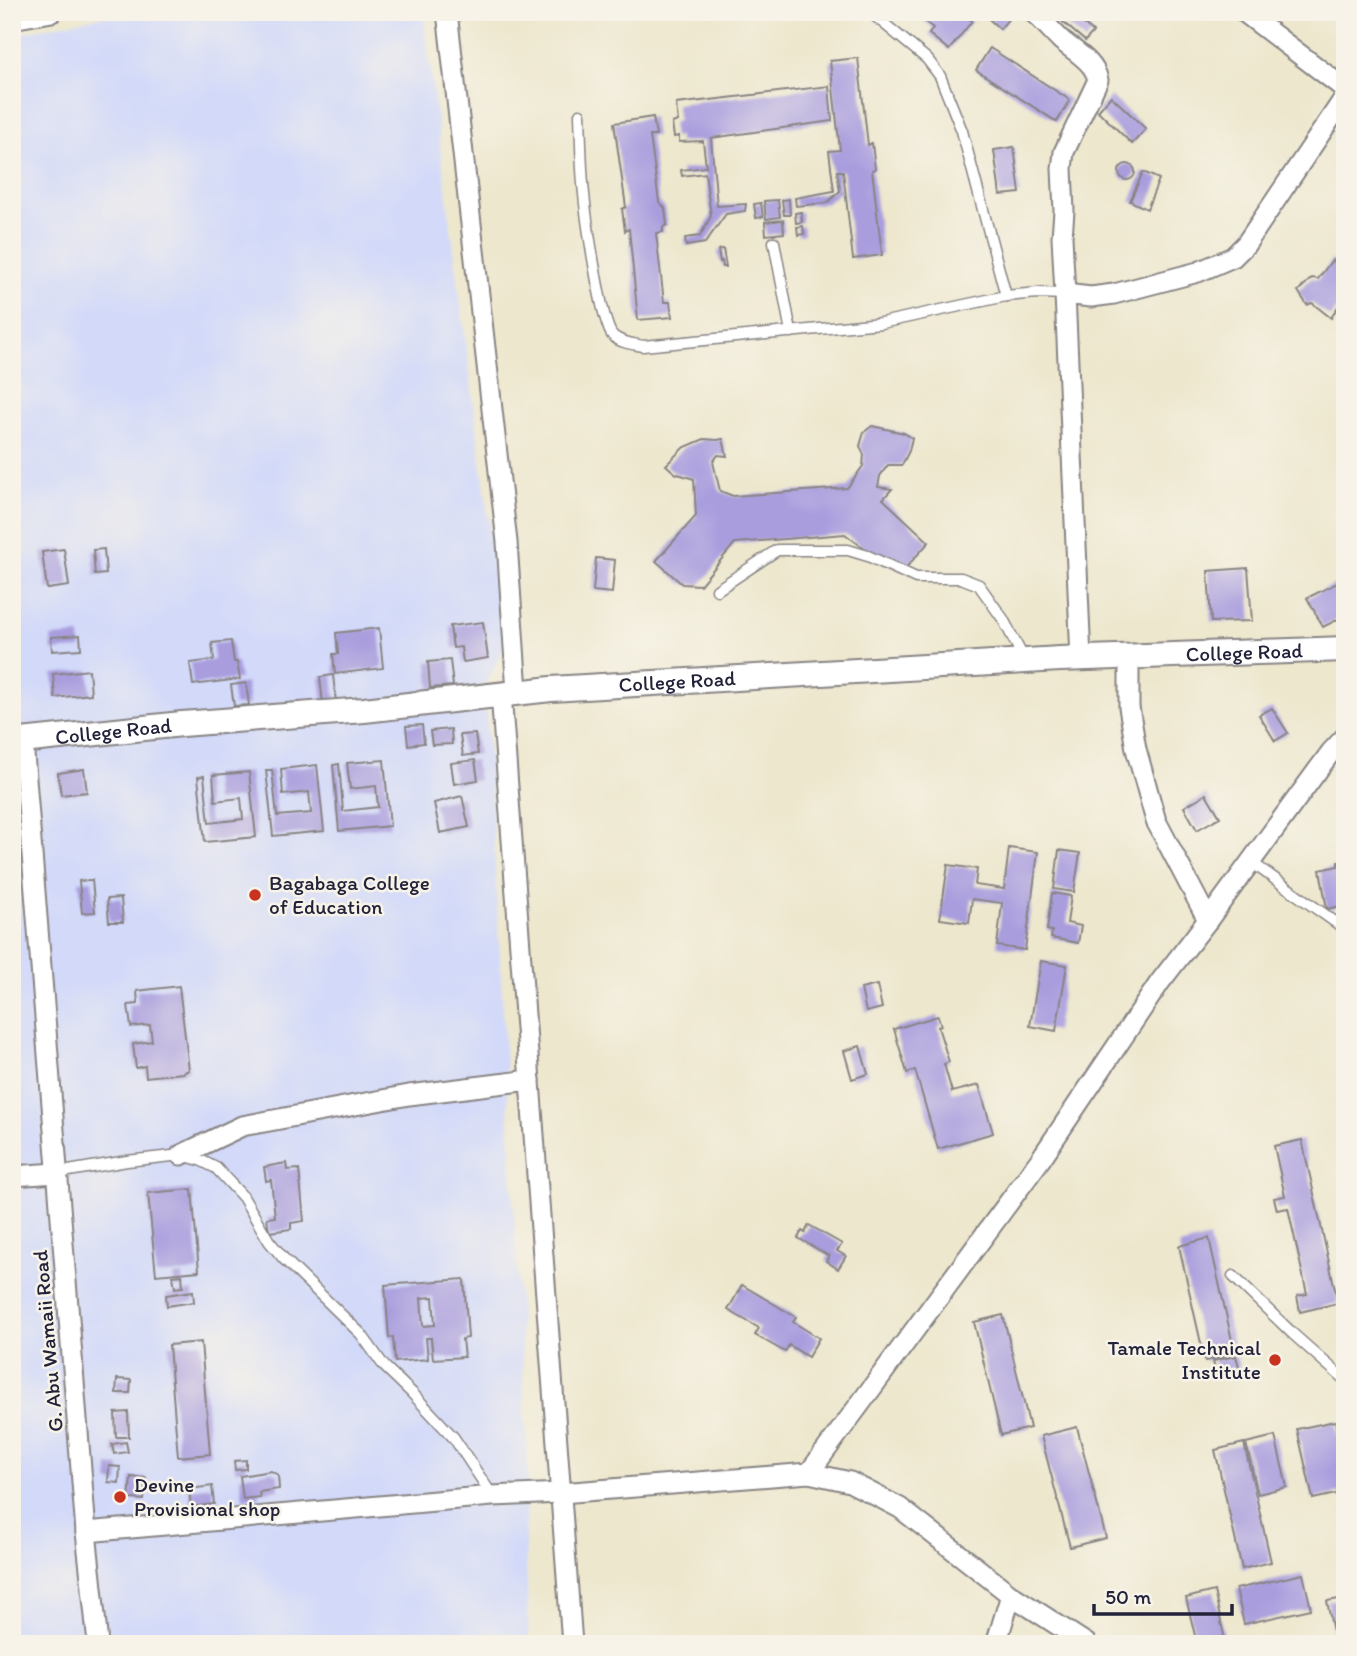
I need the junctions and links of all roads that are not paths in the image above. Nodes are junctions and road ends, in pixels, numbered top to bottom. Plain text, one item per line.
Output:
1 (52, 12) edge
2 (446, 12) edge
3 (870, 12) edge
4 (1033, 12) edge
5 (1244, 12) edge
6 (12, 19) edge
7 (1345, 89) edge
8 (1345, 97) edge
9 (580, 114) dead end
10 (774, 242) dead end
11 (1065, 294) junction
12 (1006, 296) junction
13 (791, 332) junction
14 (717, 590) dead end
15 (1345, 649) edge
16 (1129, 657) junction
17 (1081, 659) junction
18 (1026, 661) junction
19 (509, 693) junction
20 (1345, 737) edge
21 (17, 741) edge
22 (1251, 862) junction
23 (1209, 920) junction
24 (1345, 929) edge
25 (530, 1080) junction
26 (181, 1155) junction
27 (57, 1173) junction
28 (12, 1176) edge
29 (1233, 1276) dead end
30 (1345, 1380) edge
31 (809, 1473) junction
32 (562, 1493) junction
33 (492, 1496) junction
34 (86, 1532) junction
35 (1011, 1595) junction
36 (98, 1644) edge
37 (572, 1644) edge
38 (996, 1644) edge
39 (1087, 1644) edge

1 - 6 street
2 - 19 street
3 - 12 lane
4 - 11 street
5 - 7 street
8 - 11 street
9 - 13 lane
10 - 13 lane
11 - 12 lane
11 - 17 street
12 - 13 lane
14 - 18 lane
15 - 16 street, College Road
16 - 17 street, College Road
16 - 23 street
17 - 18 street, College Road
18 - 19 street, College Road
19 - 21 street, College Road
19 - 25 street
20 - 22 street
21 - 27 street, G. Abu Wamaii Road
22 - 23 street
22 - 24 lane
23 - 31 street
25 - 26 street
25 - 32 street
26 - 27 lane
26 - 33 lane
27 - 28 street
27 - 34 street, G. Abu Wamaii Road
29 - 30 lane
31 - 32 street
31 - 35 street
32 - 33 street
32 - 37 street
33 - 34 street
34 - 36 street, G. Abu Wamaii Road
35 - 38 street
35 - 39 street

